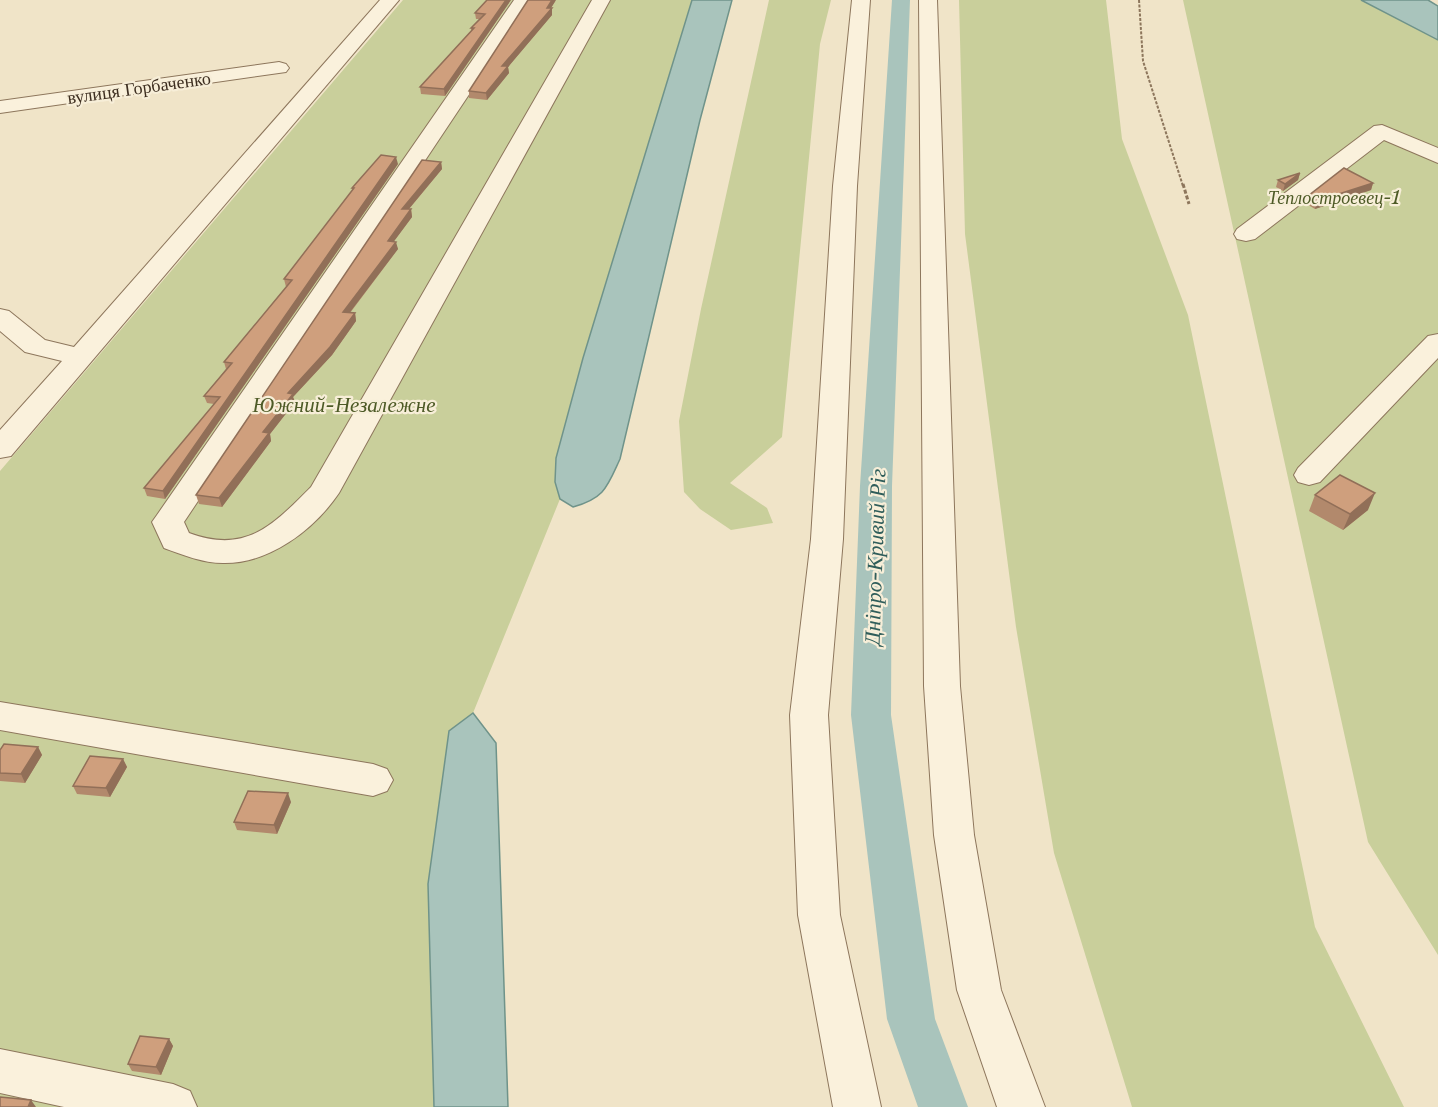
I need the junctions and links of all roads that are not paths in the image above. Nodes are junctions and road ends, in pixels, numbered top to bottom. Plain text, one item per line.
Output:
1 (390, 0) edge
2 (523, 0) edge
3 (601, 0) edge
4 (861, 0) edge
5 (928, 0) edge
6 (279, 68) dead end
7 (0, 107) edge
8 (1438, 156) edge
9 (1246, 234) dead end
10 (0, 317) edge
11 (1438, 342) edge
12 (80, 357) junction
13 (0, 449) edge
14 (1309, 475) dead end
15 (0, 716) edge
16 (373, 780) dead end
17 (0, 1071) edge
18 (173, 1107) edge
19 (857, 1107) edge
20 (1021, 1107) edge

1 - 12 street
2 - 3 street
4 - 19 street
5 - 20 street
6 - 7 street, вулиця Горбаченко
8 - 9 street
10 - 12 street
11 - 14 street
12 - 13 street
15 - 16 street
17 - 18 street

